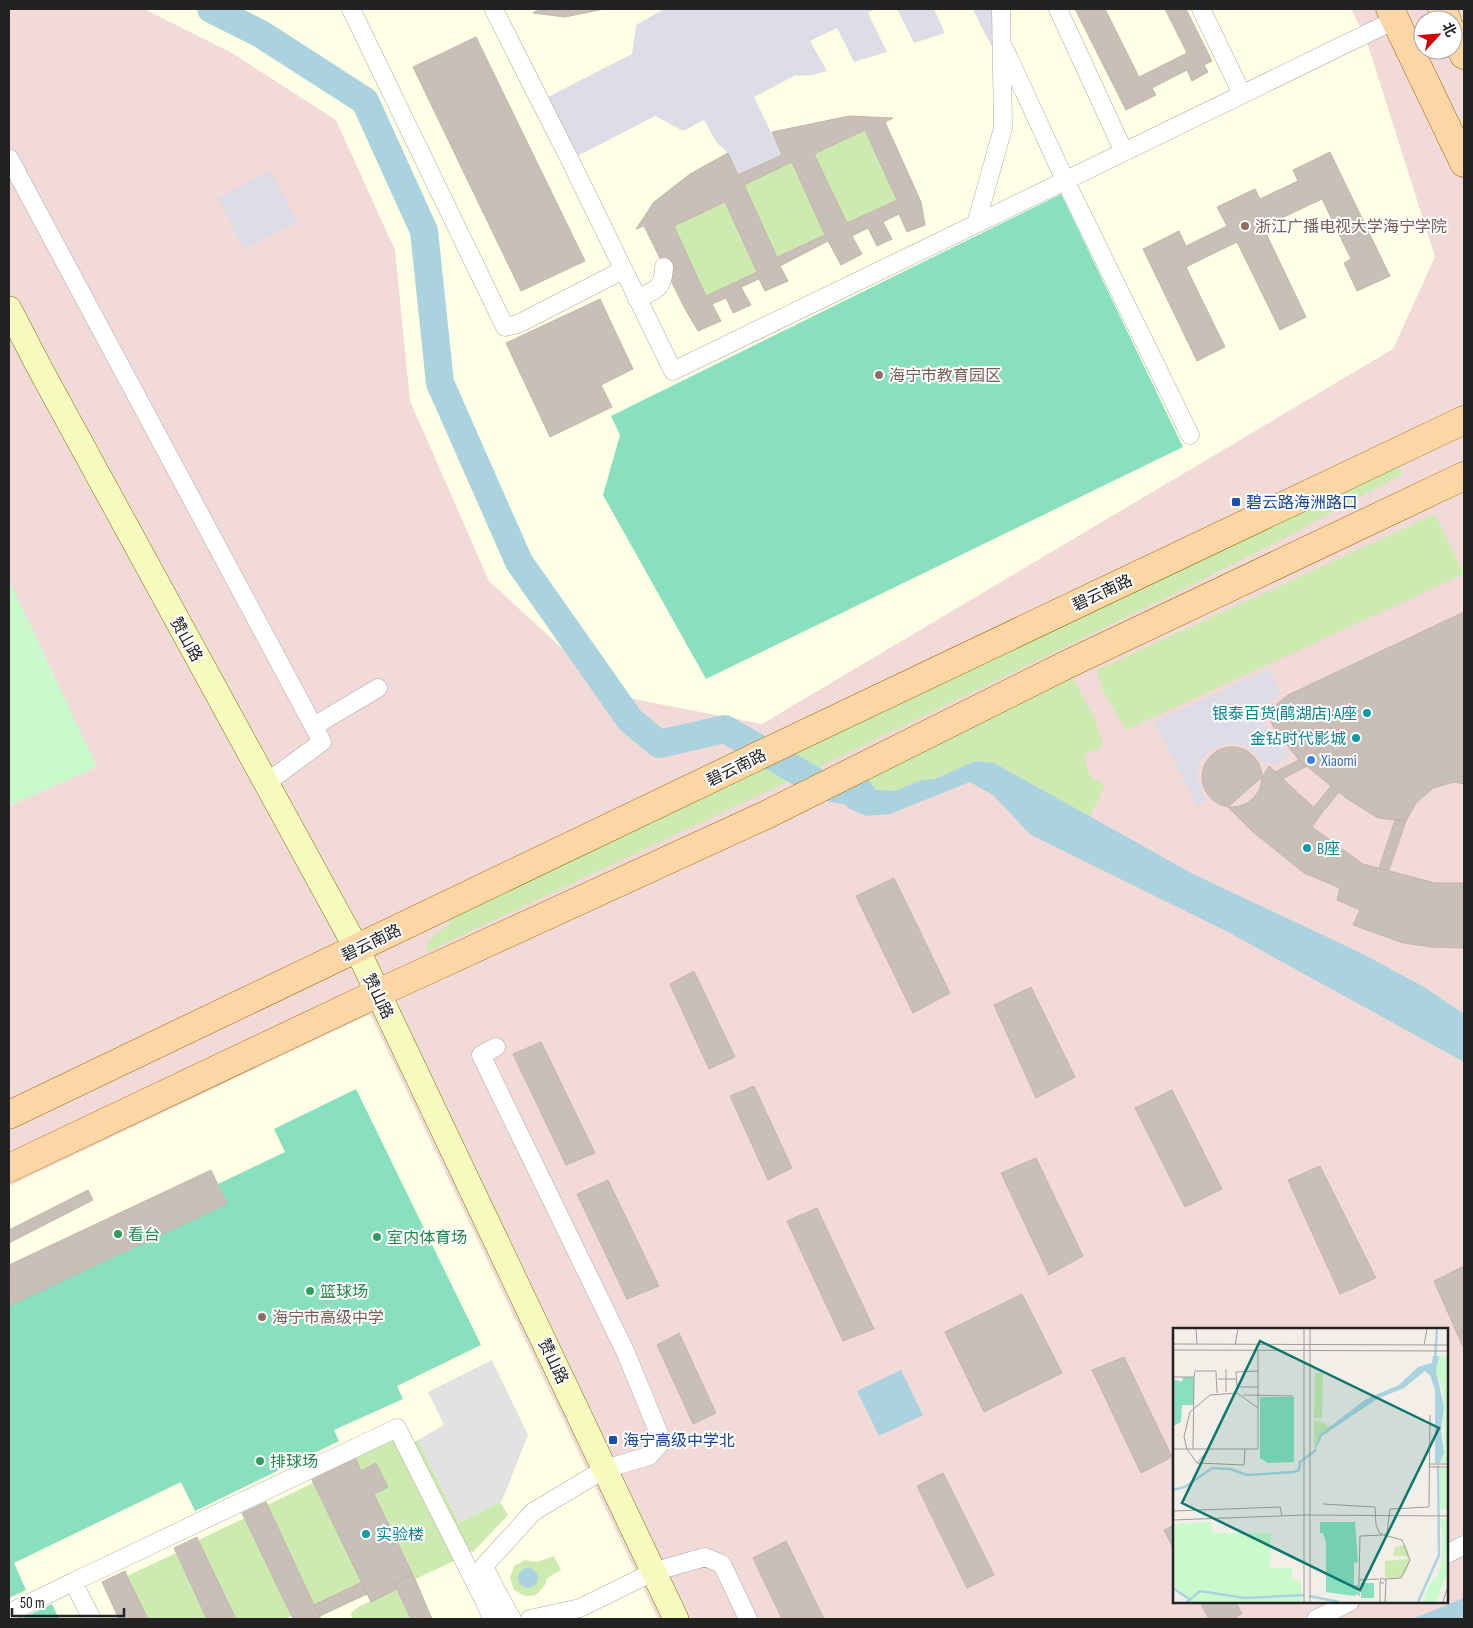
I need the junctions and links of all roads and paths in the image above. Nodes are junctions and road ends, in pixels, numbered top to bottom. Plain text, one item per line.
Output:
1 (351, 9) edge
2 (492, 9) edge
3 (1001, 9) edge
4 (1058, 9) edge
5 (1201, 9) edge
6 (1392, 14) edge
7 (1002, 43) junction
8 (1242, 94) junction
9 (1124, 152) junction
10 (9, 158) edge
11 (1464, 163) edge
12 (1065, 180) junction
13 (976, 224) junction
14 (664, 266) dead end
15 (623, 270) junction
16 (637, 299) junction
17 (9, 309) edge
18 (1464, 420) edge
19 (1190, 435) dead end
20 (1464, 476) edge
21 (378, 688) dead end
22 (314, 726) junction
23 (266, 783) junction
24 (356, 949) junction
25 (378, 993) junction
26 (496, 1047) dead end
27 (9, 1115) edge
28 (9, 1168) edge
29 (605, 1469) junction
30 (1464, 1545) edge
31 (1448, 1553) edge
32 (653, 1572) junction
33 (73, 1582) junction
34 (492, 1598) junction
35 (1348, 1603) edge
36 (9, 1613) edge
37 (92, 1619) edge
38 (492, 1619) edge
39 (512, 1619) edge
40 (530, 1619) edge
41 (676, 1619) edge
42 (748, 1619) edge
43 (1316, 1619) edge

1 - 15 street
2 - 15 street
3 - 7 street
4 - 9 street
5 - 8 street
6 - 8 street
6 - 11 main road
7 - 12 street
7 - 13 street
8 - 9 street
9 - 12 street
10 - 22 street
12 - 13 street
12 - 19 street
13 - 16 street
14 - 16 street
15 - 16 street
17 - 23 street, 赞山路
18 - 24 main road, 碧云南路
20 - 25 main road
21 - 22 street
22 - 23 street
23 - 24 street, 赞山路
24 - 25 street, 赞山路
24 - 27 main road, 碧云南路
25 - 28 main road
25 - 29 street, 赞山路
26 - 29 street
29 - 32 street, 赞山路
29 - 34 street
30 - 31 street
32 - 40 street
32 - 41 street, 赞山路
32 - 42 street
33 - 34 street
33 - 36 street
33 - 37 street
34 - 38 street
34 - 39 street
35 - 43 street

